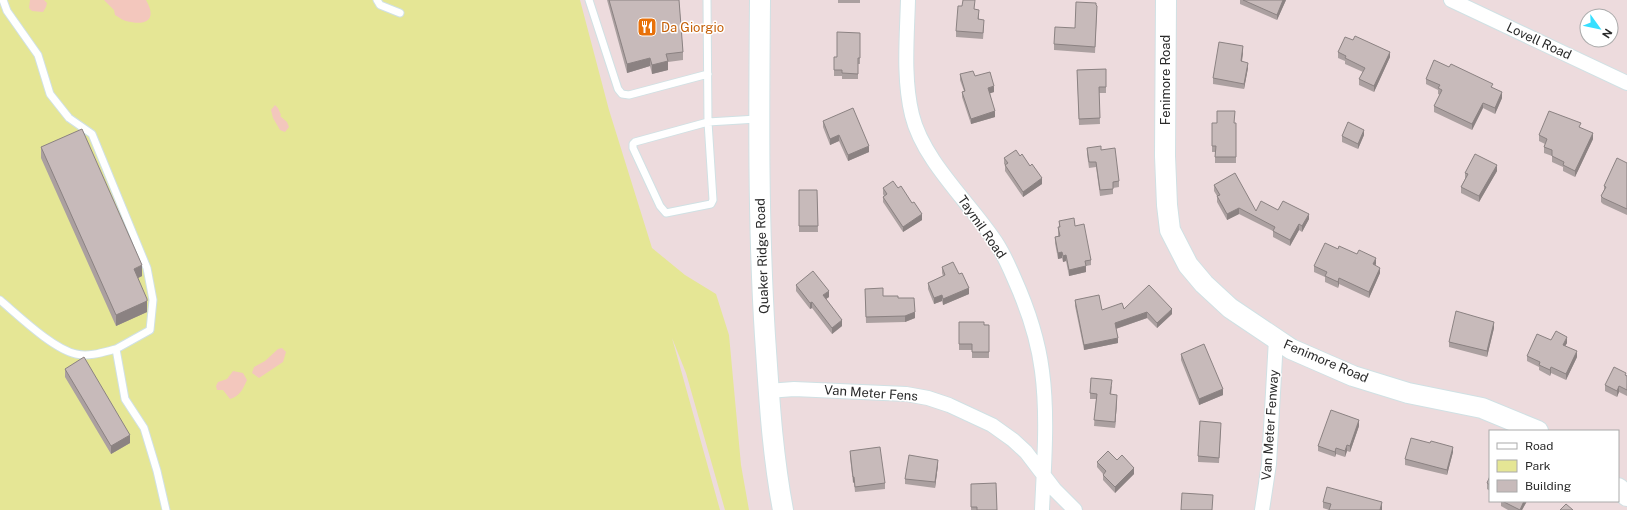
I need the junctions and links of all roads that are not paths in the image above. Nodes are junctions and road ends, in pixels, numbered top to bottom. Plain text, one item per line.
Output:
1 (3, 0) edge
2 (377, 0) edge
3 (588, 0) edge
4 (707, 0) edge
5 (760, 0) edge
6 (908, 0) edge
7 (1166, 0) edge
8 (1451, 0) edge
9 (0, 8) edge
10 (7, 11) junction
11 (400, 13) dead end
12 (708, 74) junction
13 (1627, 83) edge
14 (760, 118) junction
15 (708, 122) junction
16 (0, 300) edge
17 (1276, 339) junction
18 (116, 349) junction
19 (768, 391) junction
20 (1536, 430) edge
21 (1044, 476) junction
22 (1619, 489) edge
23 (1627, 496) edge
24 (166, 510) edge
25 (783, 510) edge
26 (1042, 510) edge
27 (1075, 510) edge
28 (1262, 510) edge

1 - 10 lane
2 - 11 lane
3 - 12 lane
4 - 12 lane
5 - 14 street, Quaker Ridge Road
6 - 21 street, Taymil Road
7 - 17 street, Fenimore Road
8 - 13 street, Lovell Road
9 - 10 lane
10 - 18 lane
12 - 15 lane
14 - 15 lane
14 - 19 street, Quaker Ridge Road
15 - 15 lane
16 - 18 lane
17 - 20 street, Fenimore Road
17 - 28 street, Van Meter Fenway
18 - 24 lane
19 - 21 street, Van Meter Fens
19 - 25 street, Quaker Ridge Road
21 - 26 street, Taymil Road
21 - 27 street, Van Meter Fens
22 - 23 street

